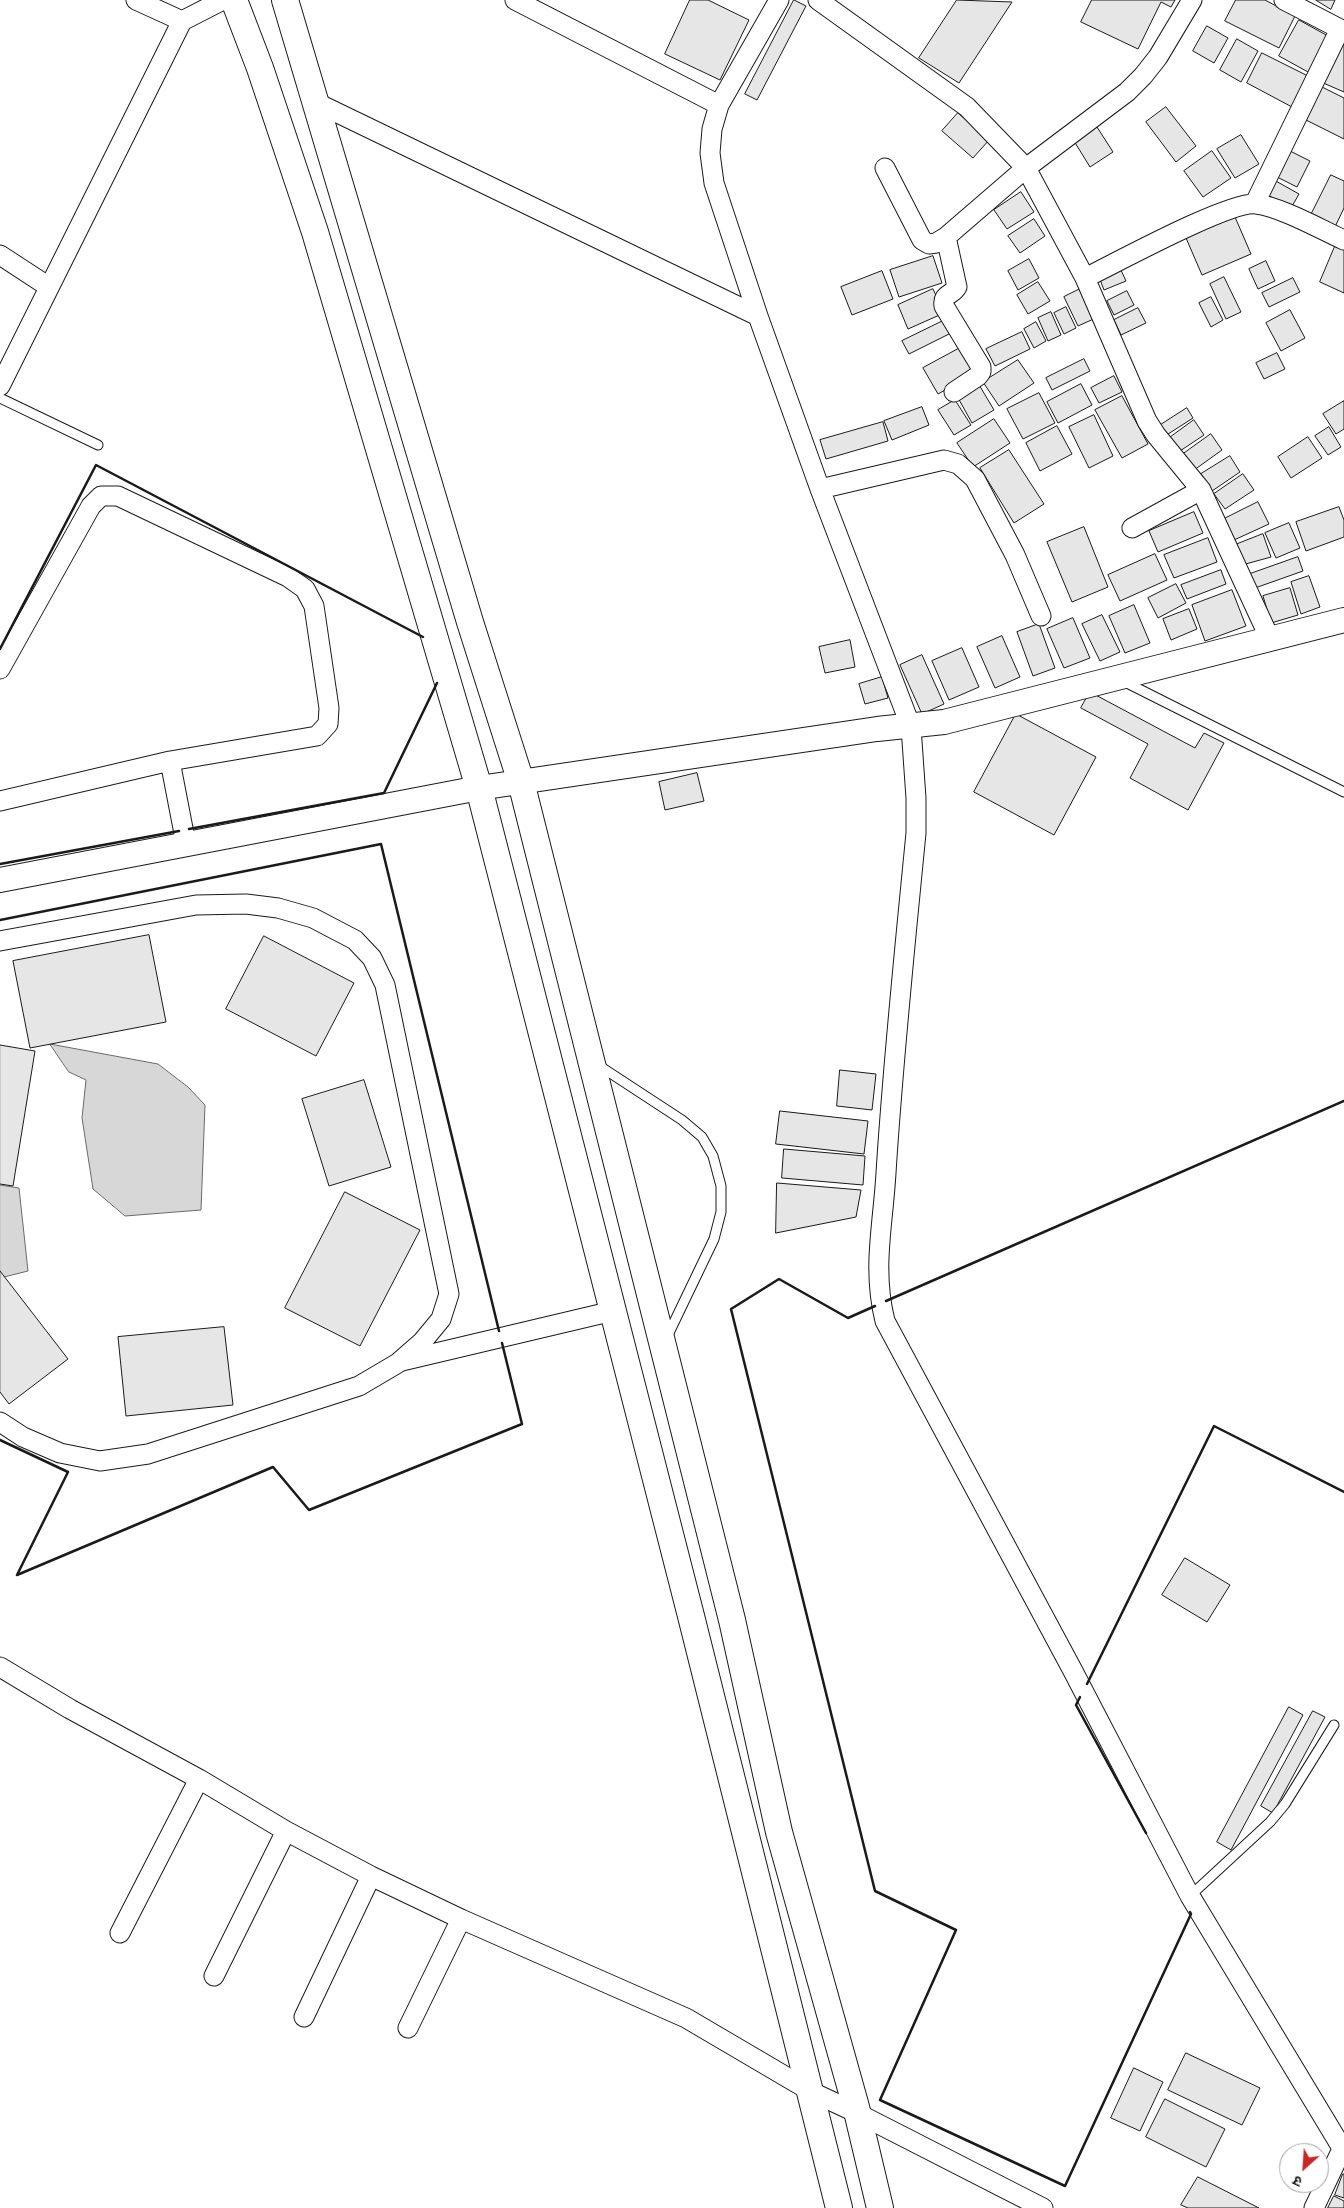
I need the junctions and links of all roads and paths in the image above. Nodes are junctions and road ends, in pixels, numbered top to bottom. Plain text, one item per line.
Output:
1 (136, 0) edge
2 (223, 0) edge
3 (234, 0) edge
4 (285, 0) edge
5 (515, 0) edge
6 (779, 0) edge
7 (818, 0) edge
8 (1192, 0) edge
9 (1284, 0) edge
10 (182, 21) junction
11 (1342, 30) edge
12 (315, 102) junction
13 (719, 105) junction
14 (885, 168) dead end
15 (1026, 168) junction
16 (1255, 203) junction
17 (946, 237) junction
18 (1344, 240) edge
19 (0, 255) edge
20 (1085, 278) junction
21 (49, 287) junction
22 (758, 316) junction
23 (0, 386) edge
24 (954, 392) dead end
25 (0, 398) edge
26 (98, 445) dead end
27 (820, 489) junction
28 (1201, 490) junction
29 (1132, 528) dead end
30 (1041, 616) dead end
31 (1344, 620) edge
32 (1270, 639) junction
33 (0, 669) edge
34 (1116, 678) junction
35 (912, 727) junction
36 (170, 761) junction
37 (520, 782) junction
38 (479, 788) junction
39 (1344, 792) edge
40 (0, 801) edge
41 (186, 844) junction
42 (0, 880) edge
43 (0, 941) edge
44 (591, 1060) junction
45 (613, 1312) junction
46 (663, 1346) junction
47 (398, 1362) junction
48 (0, 1422) edge
49 (0, 1667) edge
50 (1334, 1725) dead end
51 (199, 1779) junction
52 (286, 1831) junction
53 (371, 1876) junction
54 (1190, 1896) junction
55 (461, 1919) junction
56 (120, 1933) dead end
57 (214, 1976) dead end
58 (304, 2017) dead end
59 (408, 2028) dead end
60 (812, 2092) junction
61 (857, 2112) junction
62 (1343, 2147) edge
63 (839, 2208) edge
64 (880, 2208) edge
65 (1043, 2208) edge
66 (1314, 2208) edge

1 - 10 street
2 - 10 street
3 - 38 main road
4 - 12 main road
5 - 13 street
6 - 13 street
7 - 15 street
8 - 15 street
9 - 11 street
10 - 21 street
11 - 16 street
12 - 22 street
12 - 37 main road
13 - 22 street
14 - 17 street
15 - 17 street
15 - 20 street
16 - 18 street
16 - 20 street
17 - 24 street
19 - 21 street
20 - 28 street
21 - 23 street
22 - 27 street
25 - 26 lane
27 - 30 street
27 - 35 street
28 - 29 street
28 - 32 street
31 - 32 street
32 - 34 street
33 - 36 street
34 - 35 street
34 - 39 lane
35 - 37 street
35 - 54 street
36 - 40 street
36 - 41 street
37 - 38 street
37 - 44 main road
38 - 41 street
38 - 45 main road
41 - 42 street
43 - 47 street
44 - 46 main road
44 - 46 lane
45 - 47 street
45 - 60 main road
46 - 61 main road
47 - 48 street
49 - 51 street
50 - 54 lane
51 - 52 street
51 - 56 street
52 - 53 street
52 - 57 street
53 - 55 street
53 - 58 street
54 - 62 street
55 - 59 street
55 - 60 street
60 - 61 street
60 - 63 main road
61 - 64 main road
61 - 65 street
62 - 66 street

